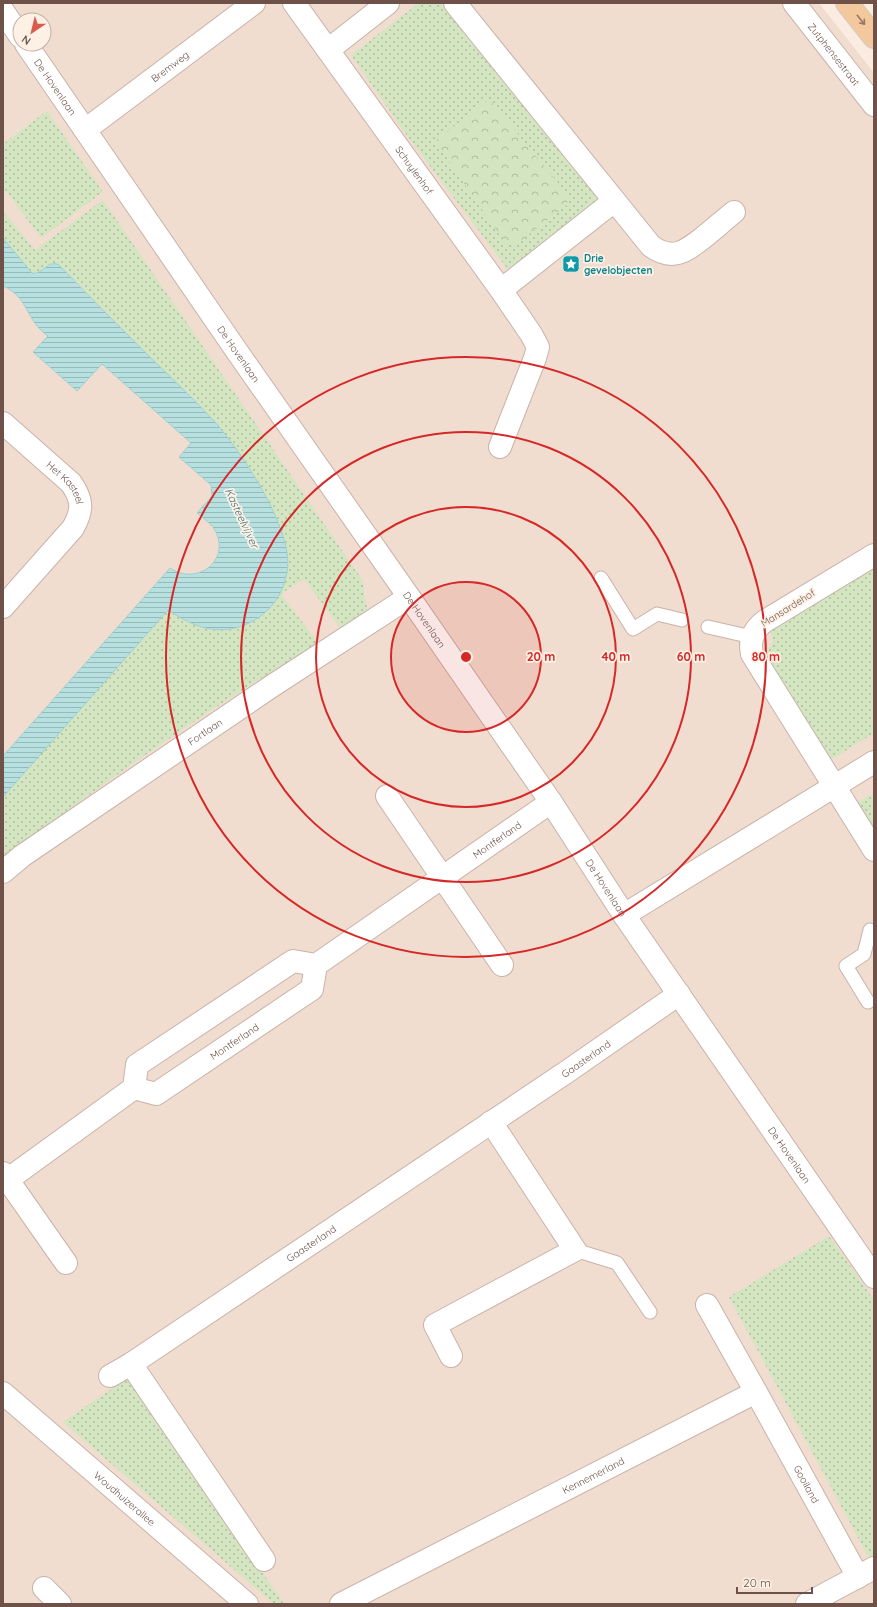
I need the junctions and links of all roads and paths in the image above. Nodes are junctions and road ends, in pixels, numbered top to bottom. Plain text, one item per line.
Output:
1 (254, 3) edge
2 (294, 3) edge
3 (388, 3) edge
4 (455, 3) edge
5 (794, 3) edge
6 (847, 3) edge
7 (3, 11) edge
8 (12, 24) edge
9 (874, 37) edge
10 (328, 50) junction
11 (31, 52) edge
12 (874, 105) edge
13 (85, 130) junction
14 (614, 201) junction
15 (734, 212) dead end
16 (500, 290) junction
17 (3, 423) edge
18 (500, 446) dead end
19 (874, 555) edge
20 (601, 578) dead end
21 (409, 596) junction
22 (3, 607) edge
23 (682, 620) dead end
24 (708, 626) dead end
25 (752, 637) junction
26 (874, 762) edge
27 (834, 787) junction
28 (387, 796) dead end
29 (551, 802) junction
30 (874, 850) edge
31 (3, 872) edge
32 (443, 878) junction
33 (624, 915) junction
34 (870, 930) dead end
35 (316, 965) junction
36 (502, 965) dead end
37 (679, 994) junction
38 (868, 1002) dead end
39 (134, 1088) junction
40 (492, 1122) junction
41 (4, 1179) edge
42 (575, 1250) junction
43 (66, 1263) dead end
44 (874, 1277) edge
45 (707, 1305) dead end
46 (650, 1312) dead end
47 (451, 1356) dead end
48 (131, 1364) junction
49 (110, 1376) dead end
50 (756, 1392) junction
51 (3, 1393) edge
52 (264, 1560) dead end
53 (866, 1572) edge
54 (44, 1588) dead end
55 (60, 1604) edge
56 (246, 1604) edge
57 (341, 1604) edge
58 (807, 1604) edge

1 - 13 street, Bremweg
2 - 10 street, Schuylenhof
3 - 10 street
4 - 14 street
5 - 12 street, Zutphensestraat
6 -> 9 main road
7 - 8 street
10 - 16 street, Schuylenhof
11 - 13 street, De Hovenlaan
13 - 21 street, De Hovenlaan
14 - 15 street
14 - 16 street
16 - 18 street, Schuylenhof
17 - 22 street, Het Kasteel
19 - 25 street, Mansardehof
20 - 23 lane
21 - 29 street, De Hovenlaan
21 - 31 street, Fortlaan
24 - 25 lane
25 - 27 street
26 - 27 street
27 - 30 street
27 - 33 street
28 - 32 street
29 - 32 street, Montferland
29 - 33 street, De Hovenlaan
32 - 35 street, Montferland
32 - 36 street
33 - 37 street, De Hovenlaan
34 - 38 lane
35 - 39 street
35 - 39 street, Montferland
37 - 40 street, Gaasterland
37 - 44 street, De Hovenlaan
39 - 41 street
40 - 42 street
40 - 48 street, Gaasterland
41 - 43 street
42 - 46 lane
42 - 47 street
45 - 50 street
48 - 49 street, Gaasterland
48 - 52 street
50 - 53 street, Gooiland
50 - 57 street, Kennemerland
51 - 56 street, Woudhuizerallee
53 - 58 street, Gooiland
54 - 55 street

